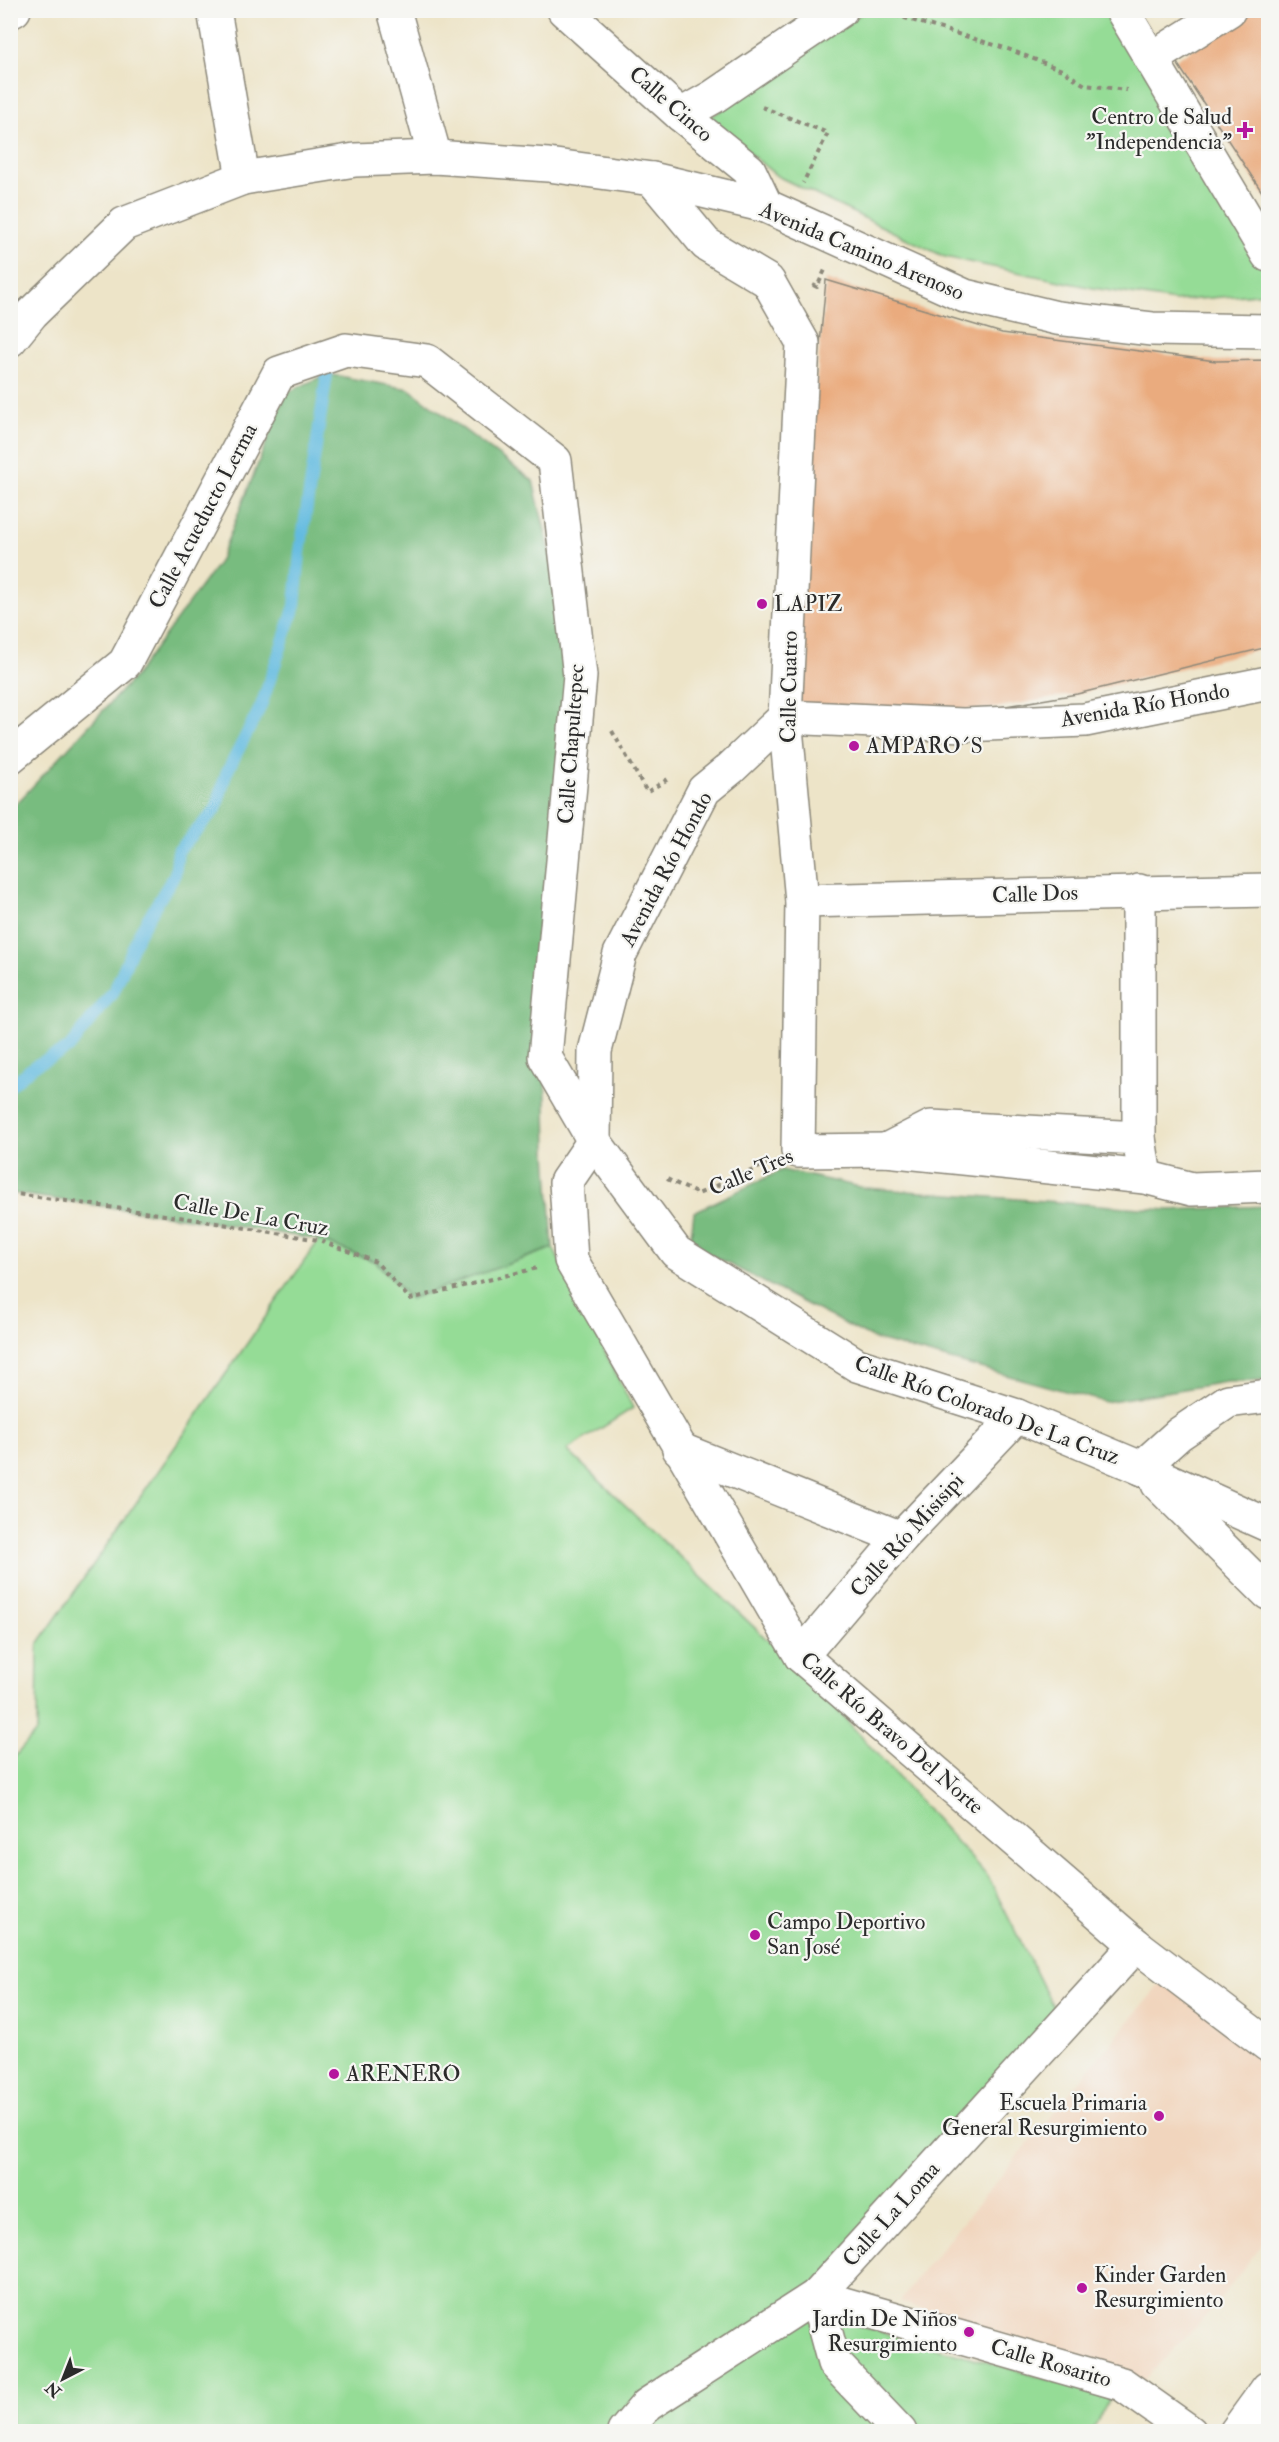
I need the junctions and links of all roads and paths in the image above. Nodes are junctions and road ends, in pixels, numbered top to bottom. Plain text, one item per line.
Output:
1 (214, 10) edge
2 (394, 10) edge
3 (564, 10) edge
4 (841, 10) edge
5 (879, 10) edge
6 (1122, 10) edge
7 (1229, 10) edge
8 (1151, 59) junction
9 (721, 92) junction
10 (1173, 95) junction
11 (681, 115) junction
12 (435, 157) junction
13 (243, 178) junction
14 (652, 179) junction
15 (803, 184) dead end
16 (766, 207) junction
17 (1269, 255) edge
18 (1269, 331) edge
19 (10, 340) edge
20 (427, 361) joint
21 (1269, 683) edge
22 (785, 717) junction
23 (608, 724) dead end
24 (11, 754) edge
25 (676, 774) dead end
26 (1269, 890) edge
27 (1139, 891) junction
28 (802, 901) junction
29 (1139, 1138) junction
30 (594, 1141) junction
31 (886, 1150) junction
32 (798, 1151) junction
33 (657, 1173) dead end
34 (1145, 1177) junction
35 (1269, 1186) edge
36 (10, 1193) edge
37 (571, 1260) junction
38 (1269, 1396) edge
39 (1017, 1416) junction
40 (679, 1449) junction
41 (1141, 1468) junction
42 (1269, 1525) edge
43 (901, 1538) junction
44 (1269, 1593) edge
45 (801, 1656) junction
46 (1136, 1945) junction
47 (1269, 2045) edge
48 (816, 2296) junction
49 (1269, 2388) edge
50 (624, 2432) edge
51 (900, 2432) edge
52 (1190, 2432) edge
53 (1236, 2432) edge

1 - 13 street
2 - 12 street
3 - 11 street, Calle Cinco
4 - 9 street
5 - 10 path
6 - 8 street
7 - 8 street
8 - 10 street
9 - 11 street
9 - 15 path
10 - 17 street
11 - 16 street, Calle Cinco
12 - 13 street, Avenida Camino Arenoso
12 - 14 street, Avenida Camino Arenoso
13 - 19 street, Avenida Camino Arenoso
14 - 16 street, Avenida Camino Arenoso
14 - 22 street, Calle Cuatro
16 - 18 street, Avenida Camino Arenoso
20 - 24 street, Calle Acueducto Lerma
20 - 30 street, Calle Chapultepec
21 - 22 street, Avenida Río Hondo
22 - 28 street, Calle Cuatro
22 - 30 street, Avenida Río Hondo
23 - 25 path
26 - 27 street, Calle Dos
27 - 28 street, Calle Dos
27 - 29 street
28 - 32 street, Calle Cuatro
29 - 31 street, Calle Tres
29 - 34 street
30 - 37 street, Calle Río Bravo Del Norte
30 - 39 street, Calle Río Colorado De La Cruz
31 - 32 street, Calle Tres
31 - 34 street, Calle Tres
32 - 33 path, Calle Tres
34 - 35 street, Calle Tres
36 - 37 path, Calle De La Cruz
37 - 40 street, Calle Río Bravo Del Norte
38 - 41 street
39 - 41 street, Calle Río Colorado De La Cruz
39 - 43 street, Calle Río Misisipi
40 - 43 street
40 - 45 street, Calle Río Bravo Del Norte
41 - 42 street
41 - 44 street, Calle Río Colorado De La Cruz
43 - 45 street, Calle Río Misisipi
45 - 46 street, Calle Río Bravo Del Norte
46 - 47 street, Calle Río Bravo Del Norte
46 - 48 street, Calle La Loma
48 - 50 street, Calle La Loma
48 - 51 street
48 - 52 street, Calle Rosarito
49 - 53 street

